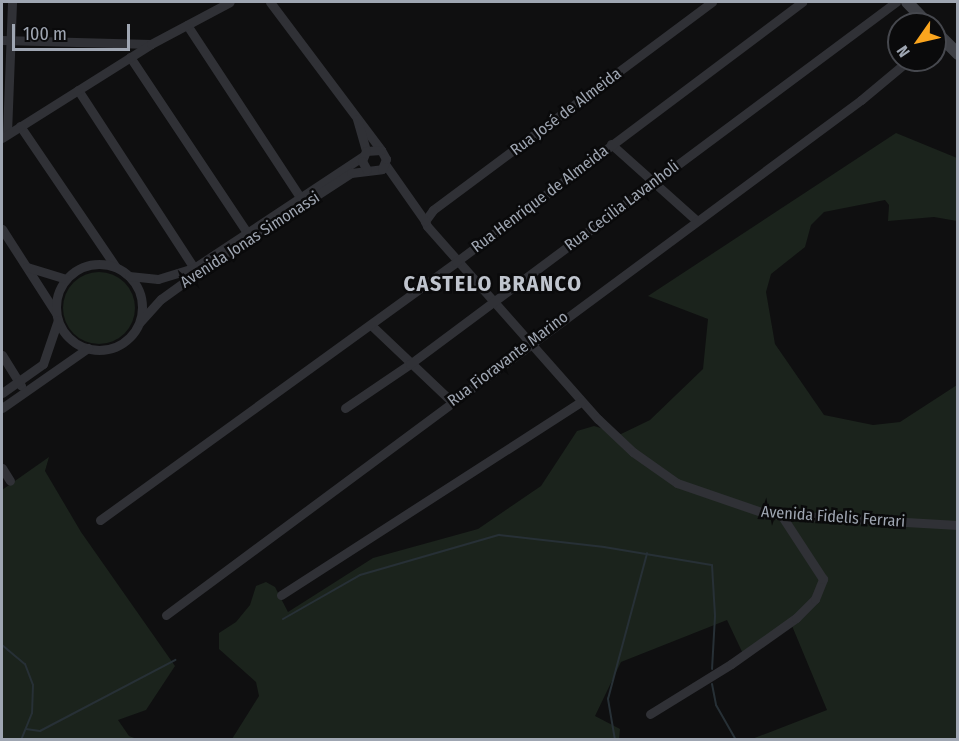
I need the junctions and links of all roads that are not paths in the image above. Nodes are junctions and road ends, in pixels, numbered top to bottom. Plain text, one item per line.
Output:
1 (12, 2) edge
2 (230, 2) edge
3 (270, 2) edge
4 (712, 2) edge
5 (802, 2) edge
6 (896, 2) edge
7 (187, 25) junction
8 (6, 40) edge
9 (151, 44) junction
10 (130, 57) junction
11 (895, 72) edge
12 (78, 90) junction
13 (355, 114) junction
14 (20, 126) junction
15 (4, 136) edge
16 (611, 144) junction
17 (381, 150) junction
18 (364, 154) junction
19 (385, 164) junction
20 (367, 170) junction
21 (654, 183) junction
22 (302, 200) junction
23 (695, 219) junction
24 (426, 223) junction
25 (2, 229) edge
26 (249, 236) junction
27 (102, 248) junction
28 (456, 262) junction
29 (96, 264) junction
30 (27, 267) junction
31 (116, 267) junction
32 (196, 270) junction
33 (129, 276) junction
34 (66, 279) junction
35 (493, 303) junction
36 (57, 316) junction
37 (140, 322) junction
38 (371, 325) junction
39 (529, 343) junction
40 (88, 348) junction
41 (2, 355) edge
42 (410, 364) junction
43 (19, 381) junction
44 (24, 391) junction
45 (2, 393) edge
46 (451, 401) junction
47 (581, 402) junction
48 (2, 408) edge
49 (345, 408) dead end
50 (2, 468) edge
51 (10, 481) dead end
52 (782, 516) junction
53 (100, 520) dead end
54 (957, 525) edge
55 (281, 595) dead end
56 (166, 615) dead end
57 (650, 714) dead end

1 - 8 street
2 - 7 street
3 - 13 street, Avenida Fidelis Ferrari
4 - 24 street, Rua José de Almeida
5 - 16 street, Rua Henrique de Almeida
6 - 21 street, Rua Cecilia Lavanholi
7 - 9 street
7 - 22 street
8 - 9 street
8 - 15 street
9 - 10 street
10 - 12 street
10 - 26 street
11 - 23 street, Rua Fioravante Marino
12 - 14 street
12 - 32 street
13 - 17 street, Avenida Fidelis Ferrari
13 - 18 street
14 - 15 street
14 - 27 street
16 - 21 street
16 - 28 street, Rua Henrique de Almeida
17 - 18 street
17 - 19 street, Avenida Fidelis Ferrari
18 - 20 street
18 - 22 street, Avenida Jonas Simonassi
19 - 20 street, Avenida Jonas Simonassi
19 - 24 street, Avenida Fidelis Ferrari
20 - 22 street, Avenida Jonas Simonassi
21 - 23 street
21 - 35 street, Rua Cecilia Lavanholi
22 - 26 street, Avenida Jonas Simonassi
23 - 39 street, Rua Fioravante Marino
24 - 28 street, Avenida Fidelis Ferrari
25 - 30 street
26 - 32 street, Avenida Jonas Simonassi
27 - 29 street
27 - 31 street
28 - 35 street, Avenida Fidelis Ferrari
28 - 38 street, Rua Henrique de Almeida
29 - 31 street
29 - 34 street
30 - 34 street
30 - 36 street
31 - 33 street
32 - 33 street, Avenida Jonas Simonassi
32 - 37 street, Avenida Jonas Simonassi
33 - 37 street
34 - 36 street
35 - 39 street, Avenida Fidelis Ferrari
35 - 42 street, Rua Cecilia Lavanholi
36 - 40 street
36 - 43 street
37 - 40 street
38 - 42 street
38 - 53 street, Rua Henrique de Almeida
39 - 46 street, Rua Fioravante Marino
39 - 47 street, Avenida Fidelis Ferrari
40 - 44 street
41 - 43 street
42 - 46 street
42 - 49 street, Rua Cecilia Lavanholi
43 - 44 street
43 - 45 street
44 - 48 street
46 - 56 street, Rua Fioravante Marino
47 - 52 street, Avenida Fidelis Ferrari
47 - 55 street
50 - 51 street
52 - 54 street, Avenida Fidelis Ferrari
52 - 57 street

